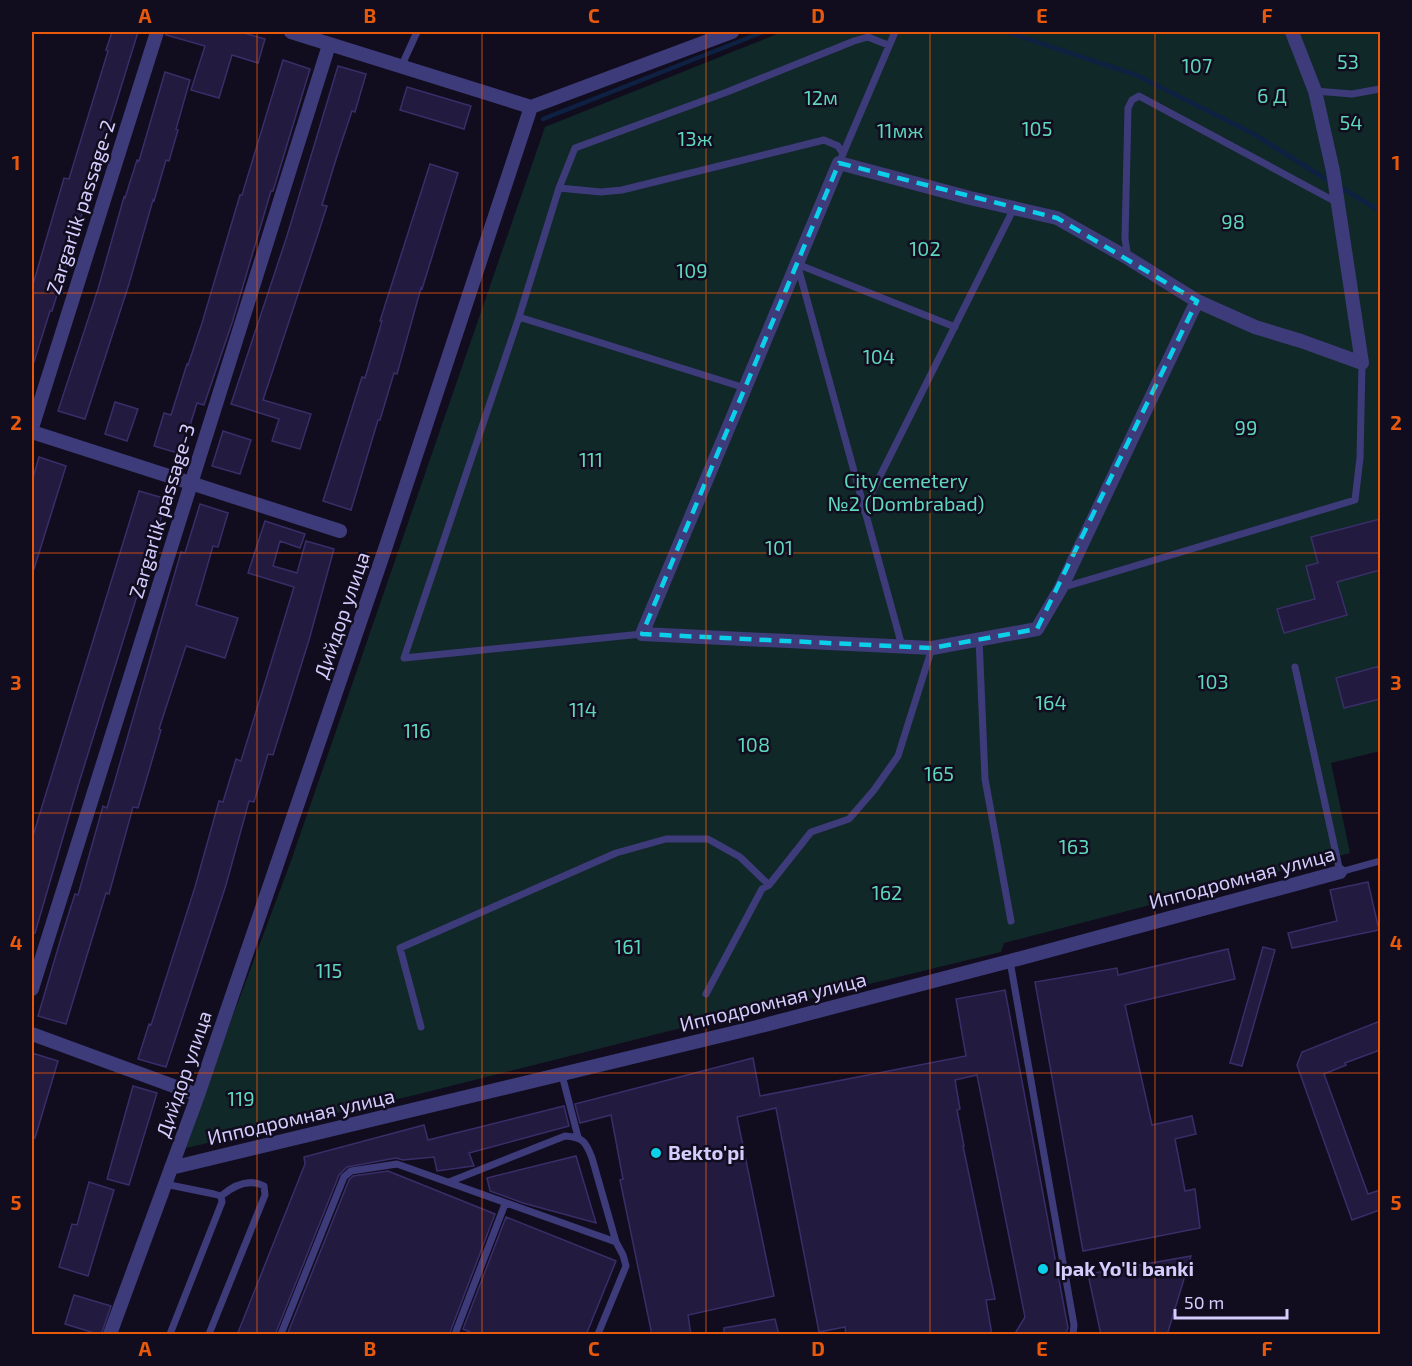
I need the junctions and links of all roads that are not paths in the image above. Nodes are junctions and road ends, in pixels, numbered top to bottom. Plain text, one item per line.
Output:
1 (157, 32) edge
2 (291, 32) edge
3 (417, 32) edge
4 (732, 32) edge
5 (895, 32) edge
6 (1292, 32) edge
7 (329, 45) junction
8 (888, 45) junction
9 (401, 67) junction
10 (1380, 89) edge
11 (1315, 91) junction
12 (531, 107) junction
13 (841, 158) junction
14 (559, 188) junction
15 (1336, 202) junction
16 (1014, 208) junction
17 (1128, 258) junction
18 (797, 264) junction
19 (1197, 301) junction
20 (519, 317) junction
21 (955, 327) junction
22 (1362, 363) junction
23 (745, 388) junction
24 (32, 430) edge
25 (191, 483) junction
26 (863, 510) junction
27 (340, 531) dead end
28 (1060, 588) junction
29 (642, 634) junction
30 (979, 639) junction
31 (902, 646) junction
32 (932, 648) junction
33 (1295, 667) dead end
34 (1380, 861) edge
35 (1340, 872) junction
36 (769, 885) junction
37 (1011, 921) dead end
38 (1010, 961) junction
39 (32, 989) edge
40 (706, 994) dead end
41 (420, 1028) dead end
42 (32, 1034) edge
43 (562, 1075) junction
44 (198, 1095) junction
45 (578, 1137) junction
46 (171, 1168) junction
47 (449, 1182) junction
48 (165, 1184) junction
49 (221, 1196) junction
50 (505, 1204) junction
51 (616, 1242) junction
52 (110, 1335) edge
53 (170, 1335) edge
54 (209, 1335) edge
55 (281, 1335) edge
56 (455, 1335) edge
57 (598, 1335) edge
58 (1073, 1335) edge

1 - 24 street, Zargarlik passage-2
2 - 7 street
3 - 9 lane
4 - 12 street
5 - 8 lane
6 - 11 street
7 - 9 street
7 - 25 street, Zargarlik passage-3
8 - 13 lane
8 - 14 lane
9 - 12 street
10 - 11 lane
11 - 15 street
12 - 44 street, Дийдор улица
13 - 14 lane
13 - 16 street
13 - 18 street
14 - 20 lane
15 - 17 lane
15 - 22 street
16 - 17 street
16 - 21 lane
17 - 19 street
18 - 21 lane
18 - 23 street
18 - 26 lane
19 - 22 street
19 - 28 street
20 - 23 lane
20 - 29 lane
21 - 26 lane
22 - 28 lane
23 - 29 street
24 - 25 street
25 - 27 street
25 - 39 street, Zargarlik passage-3
26 - 31 lane
28 - 30 street
29 - 31 street
30 - 32 street
30 - 37 lane
31 - 32 street
32 - 36 lane
33 - 35 lane
34 - 35 lane, Ипподромная улица
35 - 38 street, Ипподромная улица
36 - 40 lane
36 - 41 lane
38 - 43 street, Ипподромная улица
38 - 58 lane
42 - 44 street
43 - 45 lane
43 - 46 street, Ипподромная улица
44 - 46 street, Дийдор улица
45 - 47 lane
45 - 51 lane
46 - 48 street, Дийдор улица
47 - 50 lane
47 - 55 lane
48 - 49 lane
48 - 52 street, Дийдор улица
49 - 53 lane
49 - 54 lane
50 - 51 lane
50 - 56 lane
51 - 57 lane

